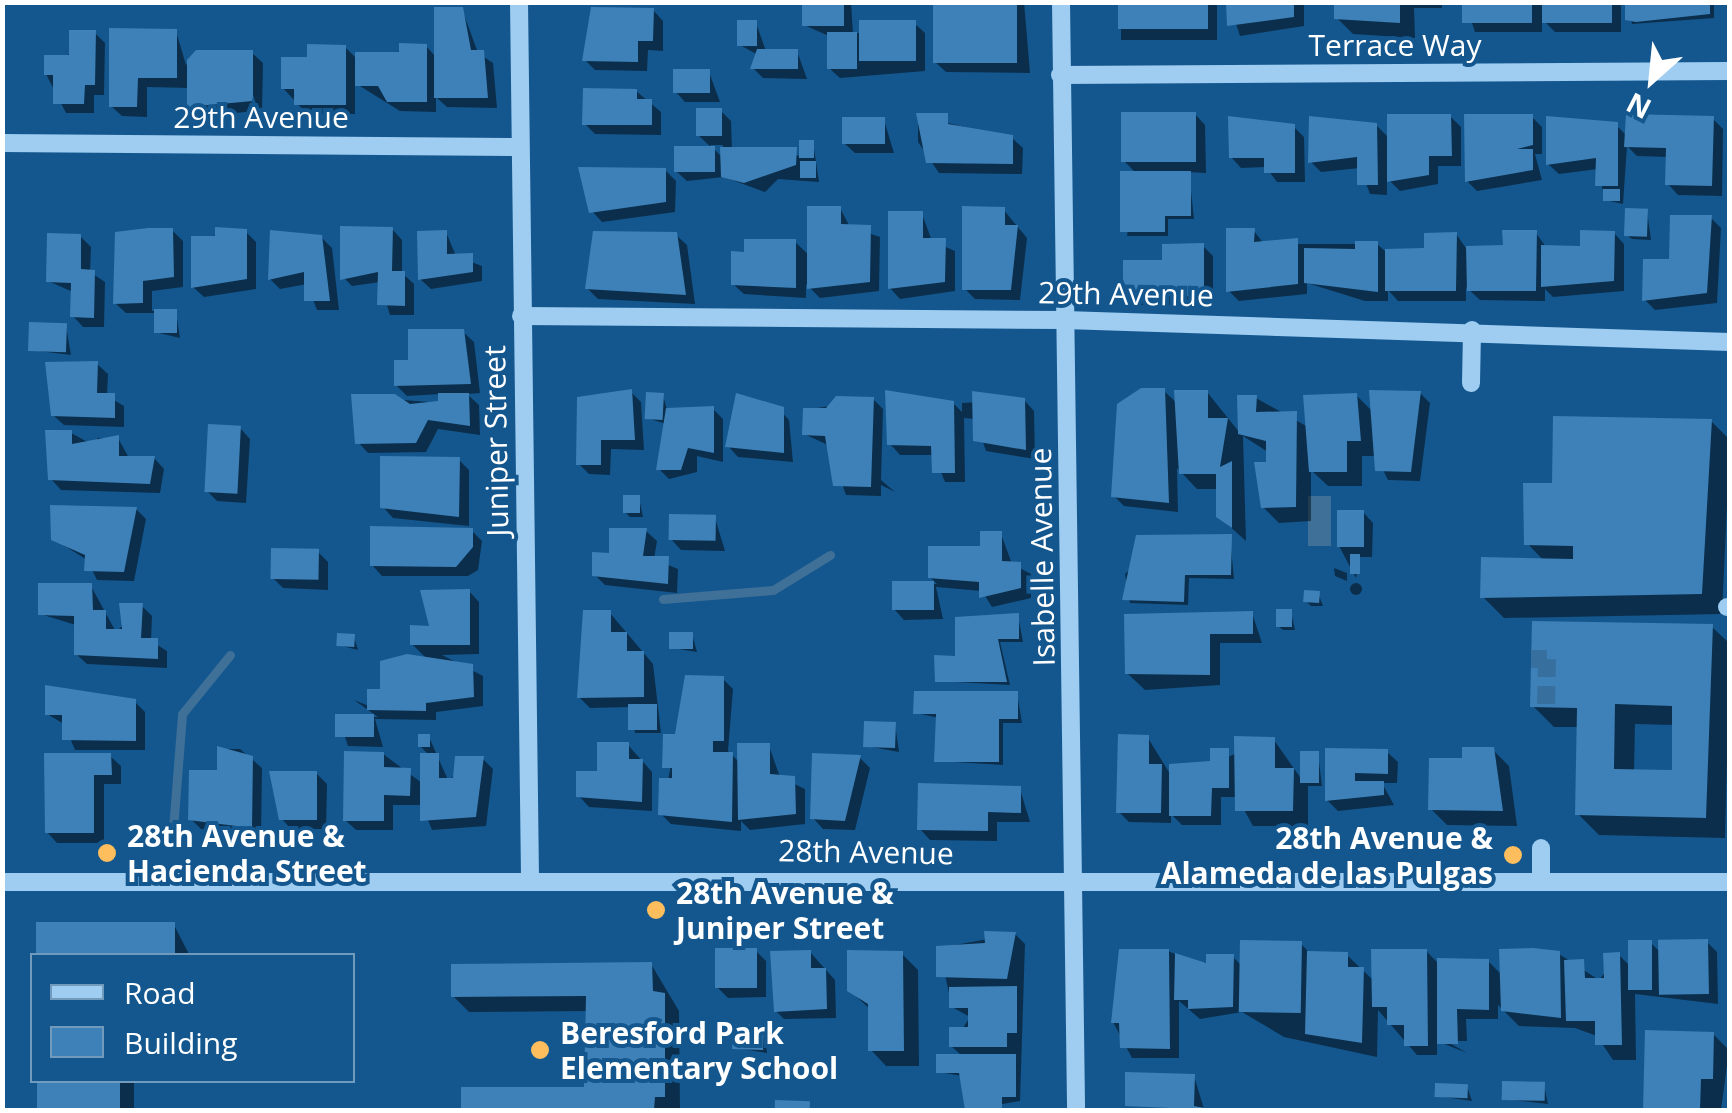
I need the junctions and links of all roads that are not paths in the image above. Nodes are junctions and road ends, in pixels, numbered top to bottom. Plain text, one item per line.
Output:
1 (519, 2) edge
2 (1062, 2) edge
3 (1730, 71) edge
4 (1060, 75) junction
5 (2, 142) edge
6 (519, 147) junction
7 (521, 316) junction
8 (1066, 320) junction
9 (1472, 330) junction
10 (1730, 342) edge
11 (1471, 384) dead end
12 (1542, 848) dead end
13 (530, 880) junction
14 (1541, 881) junction
15 (2, 882) edge
16 (1075, 882) junction
17 (1730, 882) edge
18 (1076, 1110) edge

1 - 6 street, Juniper Street
2 - 4 street, Isabelle Avenue
3 - 4 street, Terrace Way
4 - 8 street, Isabelle Avenue
5 - 6 street, 29th Avenue
6 - 7 street, Juniper Street
7 - 8 street, 29th Avenue
7 - 13 street, Juniper Street
8 - 9 street, 29th Avenue
8 - 16 street, Isabelle Avenue
9 - 10 street, 29th Avenue
9 - 11 street
12 - 14 street
13 - 15 street, 28th Avenue
13 - 16 street, 28th Avenue
14 - 16 street, 28th Avenue
14 - 17 street, 28th Avenue
16 - 18 street, Isabelle Avenue

